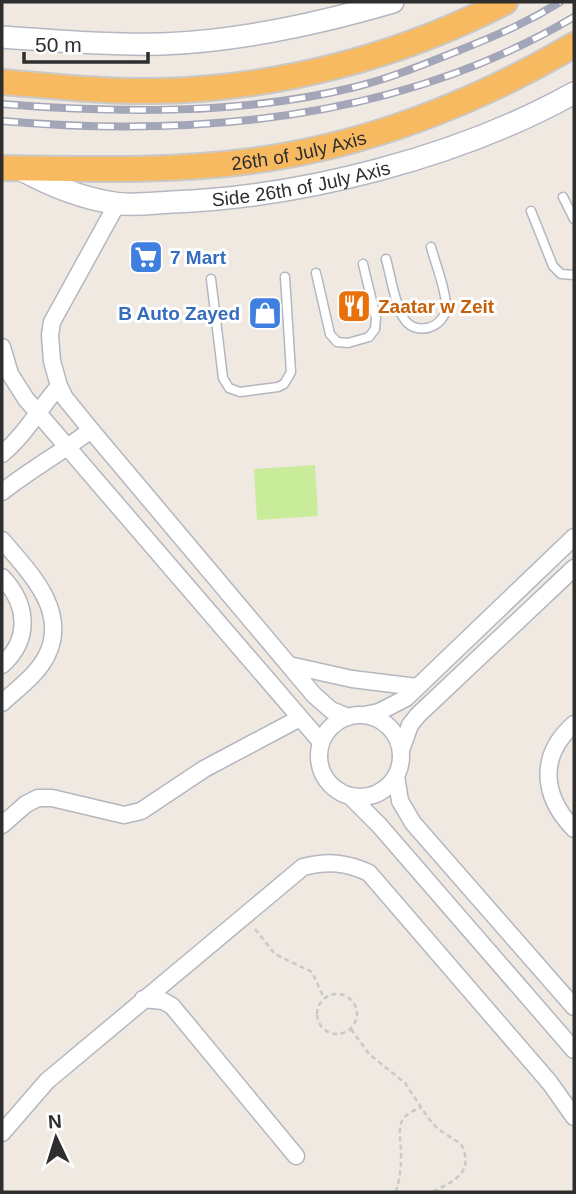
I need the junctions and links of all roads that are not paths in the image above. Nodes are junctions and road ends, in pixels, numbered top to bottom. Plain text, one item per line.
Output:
1 (393, 2) edge
2 (505, 2) edge
3 (2, 37) edge
4 (574, 45) edge
5 (2, 82) edge
6 (574, 93) edge
7 (10, 168) edge
8 (563, 197) dead end
9 (117, 204) junction
10 (531, 211) dead end
11 (574, 219) edge
12 (431, 247) dead end
13 (386, 259) dead end
14 (363, 264) dead end
15 (316, 273) dead end
16 (574, 275) edge
17 (285, 277) dead end
18 (211, 279) dead end
19 (2, 347) edge
20 (59, 386) junction
21 (37, 412) junction
22 (91, 430) junction
23 (69, 447) junction
24 (2, 454) edge
25 (2, 492) edge
26 (574, 537) edge
27 (2, 540) edge
28 (574, 568) edge
29 (2, 577) edge
30 (2, 665) edge
31 (289, 665) junction
32 (417, 687) junction
33 (2, 703) edge
34 (356, 716) junction
35 (300, 718) junction
36 (574, 724) edge
37 (321, 742) junction
38 (401, 750) junction
39 (396, 776) junction
40 (349, 796) junction
41 (2, 825) edge
42 (574, 829) edge
43 (172, 975) junction
44 (143, 999) junction
45 (172, 1006) junction
46 (574, 1007) edge
47 (574, 1050) edge
48 (574, 1117) edge
49 (2, 1133) edge
50 (296, 1156) dead end

1 - 3 main road
2 - 5 highway
4 - 7 highway, 26th of July Axis
6 - 9 main road, Side 26th of July Axis
7 - 9 main road, Side 26th of July Axis
8 - 11 lane
9 - 20 street
10 - 16 lane
12 - 13 lane
14 - 15 lane
17 - 18 lane
19 - 21 street
20 - 21 street
20 - 22 street
21 - 23 street
21 - 24 street
22 - 23 street
22 - 31 street
23 - 25 street
23 - 35 street
26 - 32 street
27 - 33 street
28 - 38 street
29 - 30 street
31 - 32 street
31 - 34 street
32 - 34 street
34 - 37 street
34 - 38 street
35 - 37 street
35 - 41 street
36 - 42 street
37 - 40 street
38 - 39 street
39 - 40 street
39 - 46 street
40 - 47 street
43 - 44 street
43 - 45 street
43 - 48 street
44 - 45 street
44 - 49 street
45 - 50 street

